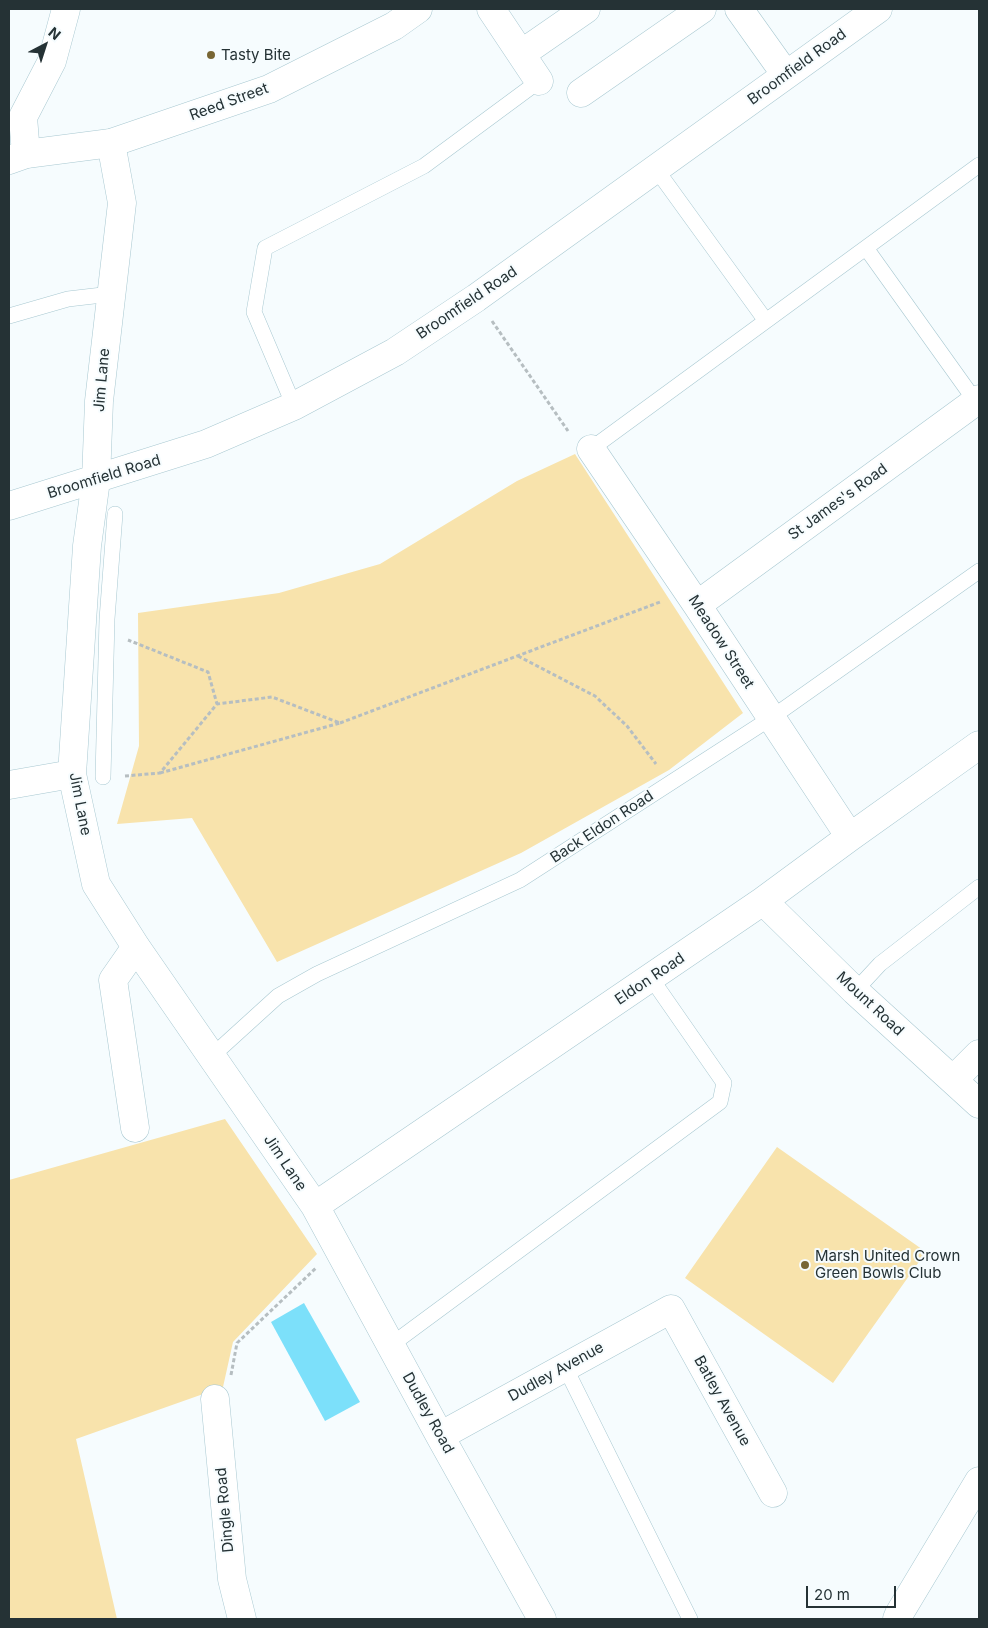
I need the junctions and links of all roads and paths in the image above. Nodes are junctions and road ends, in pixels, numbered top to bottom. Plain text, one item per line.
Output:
1 (66, 9) edge
2 (418, 9) edge
3 (491, 9) edge
4 (586, 9) edge
5 (702, 9) edge
6 (738, 9) edge
7 (878, 9) edge
8 (521, 54) junction
9 (786, 75) junction
10 (539, 81) joint
11 (581, 93) dead end
12 (112, 143) junction
13 (17, 157) edge
14 (979, 165) edge
15 (656, 169) junction
16 (866, 248) junction
17 (111, 294) junction
18 (476, 298) junction
19 (9, 316) edge
20 (766, 321) junction
21 (978, 401) edge
22 (294, 406) junction
23 (591, 449) junction
24 (96, 480) junction
25 (9, 506) edge
26 (115, 514) dead end
27 (979, 571) edge
28 (692, 598) junction
29 (99, 623) junction
30 (517, 656) junction
31 (217, 704) junction
32 (771, 718) junction
33 (340, 723) junction
34 (979, 745) edge
35 (160, 773) junction
36 (72, 774) junction
37 (103, 777) joint
38 (671, 783) junction
39 (9, 785) edge
40 (850, 837) junction
41 (979, 887) edge
42 (763, 901) junction
43 (136, 947) junction
44 (651, 978) junction
45 (855, 991) junction
46 (979, 1054) edge
47 (212, 1056) junction
48 (953, 1080) junction
49 (979, 1104) edge
50 (135, 1128) dead end
51 (315, 1206) junction
52 (338, 1247) junction
53 (671, 1309) joint
54 (391, 1345) junction
55 (565, 1367) junction
56 (215, 1399) joint
57 (440, 1436) junction
58 (979, 1481) edge
59 (773, 1493) dead end
60 (242, 1619) edge
61 (542, 1619) edge
62 (690, 1619) edge
63 (898, 1619) edge

1 - 13 street
2 - 12 street, Reed Street
3 - 8 street
4 - 8 street
5 - 11 street
6 - 9 street
7 - 9 street, Broomfield Road
8 - 10 street
9 - 15 street, Broomfield Road
10 - 22 lane
12 - 13 street, Reed Street
12 - 17 street, Jim Lane
14 - 16 lane
15 - 18 street, Broomfield Road
15 - 20 lane
16 - 20 lane
16 - 21 lane
17 - 19 lane
17 - 24 street, Jim Lane
18 - 22 street, Broomfield Road
18 - 23 path
20 - 23 lane
21 - 28 street, St James's Road
22 - 24 street, Broomfield Road
23 - 28 street, Meadow Street
24 - 25 street, Broomfield Road
24 - 29 street, Jim Lane
26 - 29 lane, Jim Lane
27 - 32 lane, Back Eldon Road
28 - 30 path
28 - 32 street, Meadow Street
29 - 31 path
29 - 36 street, Jim Lane
29 - 37 lane, Jim Lane
30 - 33 path
30 - 38 path
31 - 33 path
31 - 35 path
32 - 38 lane, Back Eldon Road
32 - 40 street, Meadow Street
33 - 35 path
34 - 40 street, Eldon Road
35 - 37 path
36 - 39 street
36 - 43 street, Jim Lane
38 - 47 lane, Back Eldon Road
40 - 42 street, Eldon Road
41 - 45 lane
42 - 44 street, Eldon Road
42 - 45 street, Mount Road
43 - 47 street, Jim Lane
43 - 50 street
44 - 51 street, Eldon Road
44 - 54 lane
45 - 48 street, Mount Road
46 - 48 street
47 - 51 street, Jim Lane
48 - 49 street, Mount Road
51 - 52 street, Dudley Road
52 - 54 street, Dudley Road
52 - 56 path
53 - 55 street, Dudley Avenue
53 - 59 street, Batley Avenue
54 - 57 street, Dudley Road
55 - 57 street, Dudley Avenue
55 - 62 lane
56 - 60 street, Dingle Road
57 - 61 street, Dudley Road
58 - 63 street

